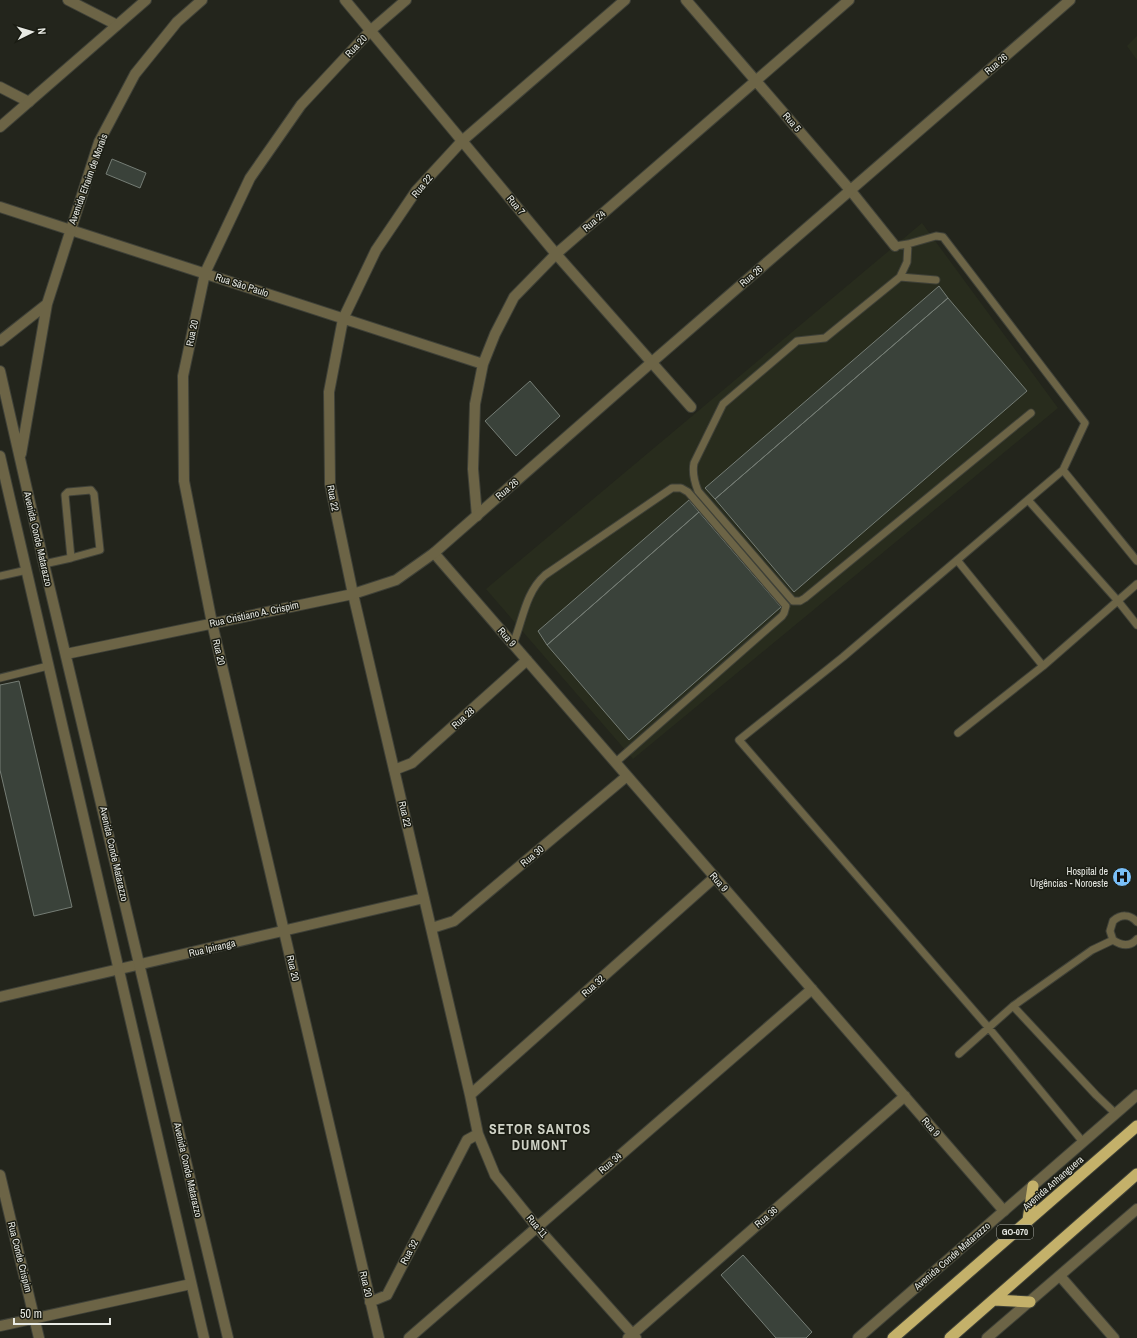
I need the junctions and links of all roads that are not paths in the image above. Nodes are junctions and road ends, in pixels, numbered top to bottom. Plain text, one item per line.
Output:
1 (68, 0) edge
2 (146, 0) edge
3 (202, 0) edge
4 (345, 0) edge
5 (406, 0) edge
6 (625, 0) edge
7 (686, 0) edge
8 (849, 0) edge
9 (1067, 1) edge
10 (117, 25) junction
11 (370, 31) junction
12 (756, 81) junction
13 (0, 87) edge
14 (29, 102) junction
15 (0, 127) edge
16 (462, 141) junction
17 (851, 191) junction
18 (0, 207) edge
19 (70, 229) junction
20 (908, 244) junction
21 (895, 246) joint
22 (556, 254) junction
23 (205, 273) junction
24 (900, 277) junction
25 (936, 280) dead end
26 (47, 304) junction
27 (343, 319) junction
28 (0, 341) edge
29 (652, 362) junction
30 (483, 364) junction
31 (0, 371) edge
32 (691, 407) dead end
33 (1031, 413) dead end
34 (0, 456) edge
35 (20, 460) junction
36 (1063, 470) junction
37 (1028, 500) junction
38 (477, 516) junction
39 (434, 553) junction
40 (71, 558) junction
41 (957, 560) junction
42 (1137, 561) edge
43 (44, 564) junction
44 (26, 570) junction
45 (0, 576) edge
46 (1137, 584) edge
47 (354, 594) junction
48 (1118, 601) junction
49 (212, 623) junction
50 (1137, 625) edge
51 (513, 644) junction
52 (66, 654) junction
53 (527, 660) junction
54 (48, 666) junction
55 (1044, 666) junction
56 (0, 678) edge
57 (958, 733) dead end
58 (616, 762) junction
59 (394, 770) junction
60 (627, 776) junction
61 (715, 878) junction
62 (424, 898) junction
63 (1137, 921) edge
64 (432, 928) junction
65 (285, 931) junction
66 (1137, 939) edge
67 (1113, 940) junction
68 (140, 965) junction
69 (118, 970) junction
70 (812, 989) junction
71 (0, 997) edge
72 (1013, 1006) junction
73 (988, 1027) junction
74 (959, 1054) dead end
75 (470, 1095) junction
76 (1137, 1095) edge
77 (904, 1096) junction
78 (1116, 1114) junction
79 (1137, 1126) edge
80 (478, 1134) junction
81 (1083, 1142) junction
82 (1137, 1174) edge
83 (0, 1175) edge
84 (1033, 1186) junction
85 (1137, 1208) edge
86 (1004, 1211) junction
87 (1028, 1220) junction
88 (537, 1227) junction
89 (1060, 1276) junction
90 (191, 1284) junction
91 (994, 1300) junction
92 (370, 1302) junction
93 (1030, 1302) junction
94 (35, 1319) junction
95 (0, 1326) edge
96 (632, 1337) edge
97 (39, 1338) edge
98 (204, 1338) edge
99 (228, 1338) edge
100 (379, 1338) edge
101 (409, 1338) edge
102 (858, 1338) edge
103 (894, 1338) edge
104 (950, 1338) edge
105 (987, 1338) edge
106 (1114, 1338) edge

1 - 10 street
2 - 10 street
3 - 19 street, Avenida Efraim de Morais
4 - 11 street, Rua 7
5 - 11 street, Rua 20
6 - 16 street, Rua 22
7 - 12 street, Rua 5
8 - 12 street, Rua 24
9 - 17 street, Rua 26
10 - 14 street
11 - 16 street, Rua 7
11 - 23 street, Rua 20
12 - 17 street, Rua 5
12 - 22 street, Rua 24
13 - 14 street
14 - 15 street
16 - 22 street, Rua 7
16 - 27 street, Rua 22
17 - 21 street, Rua 5
17 - 29 street, Rua 26
18 - 19 street, Rua São Paulo
19 - 23 street, Rua São Paulo
19 - 26 street, Avenida Efraim de Morais
20 - 21 lane
20 - 24 lane
20 - 36 lane
22 - 29 street, Rua 7
22 - 30 street, Rua 24
23 - 27 street, Rua São Paulo
23 - 49 street, Rua 20
24 - 25 lane
24 - 33 lane
26 - 28 street
26 - 35 street, Avenida Efraim de Morais
27 - 30 street, Rua São Paulo
27 - 47 street, Rua 22
29 - 32 street, Rua 7
29 - 38 street, Rua 26
30 - 38 street, Rua 24
31 - 35 street, Avenida Conde Matarazzo
34 - 44 street, Avenida Conde Matarazzo
35 - 43 street, Avenida Conde Matarazzo
36 - 37 lane
36 - 42 lane
37 - 41 lane
37 - 48 lane
38 - 39 street, Rua 26
39 - 47 street, Rua Cristiano A. Crispim
39 - 51 street, Rua 9
40 - 40 lane
40 - 43 lane
41 - 55 lane
41 - 73 lane
43 - 44 street
43 - 52 street, Avenida Conde Matarazzo
44 - 45 lane
44 - 54 street, Avenida Conde Matarazzo
46 - 48 lane
47 - 49 street, Rua Cristiano A. Crispim
47 - 59 street, Rua 22
48 - 50 lane
48 - 55 lane
49 - 52 street, Rua Cristiano A. Crispim
49 - 65 street, Rua 20
51 - 53 street, Rua 9
51 - 58 lane
52 - 68 street, Avenida Conde Matarazzo
53 - 58 street, Rua 9
53 - 59 street, Rua 28
54 - 56 lane
54 - 69 street, Avenida Conde Matarazzo
55 - 57 lane
58 - 60 street, Rua 9
59 - 62 street, Rua 22
60 - 61 street, Rua 9
60 - 64 street, Rua 30
61 - 70 street, Rua 9
61 - 75 street, Rua 32
62 - 64 street, Rua 22
62 - 65 street, Rua Ipiranga
63 - 67 lane
64 - 75 street, Rua 22
65 - 68 street, Rua Ipiranga
65 - 92 street, Rua 20
66 - 67 lane
67 - 72 lane
68 - 69 street, Rua Ipiranga
68 - 99 street, Avenida Conde Matarazzo
69 - 71 street, Rua Ipiranga
69 - 90 street, Avenida Conde Matarazzo
70 - 77 street, Rua 9
70 - 88 street, Rua 34
72 - 73 lane
72 - 78 lane
73 - 74 lane
73 - 81 lane
75 - 80 street, Rua 11
76 - 78 street, Avenida Conde Matarazzo
77 - 86 street, Rua 9
77 - 96 street, Rua 36
78 - 81 street, Avenida Conde Matarazzo
79 - 87 highway, Avenida Anhanguera / GO-070
80 - 88 street, Rua 11
80 - 92 street, Rua 32
81 - 84 street, Avenida Conde Matarazzo
82 - 91 highway
83 - 94 street, Rua Conde Crispim
84 - 86 street, Avenida Conde Matarazzo
84 - 87 highway
85 - 89 street
86 - 102 street, Avenida Conde Matarazzo
87 - 103 highway, Avenida Anhanguera / GO-070
88 - 96 street, Rua 11
88 - 101 street, Rua 34
89 - 93 street
89 - 106 street
90 - 94 street
90 - 98 street, Avenida Conde Matarazzo
91 - 93 highway
91 - 104 highway
92 - 100 street, Rua 20
93 - 105 street
94 - 95 street
94 - 97 street, Rua Conde Crispim

